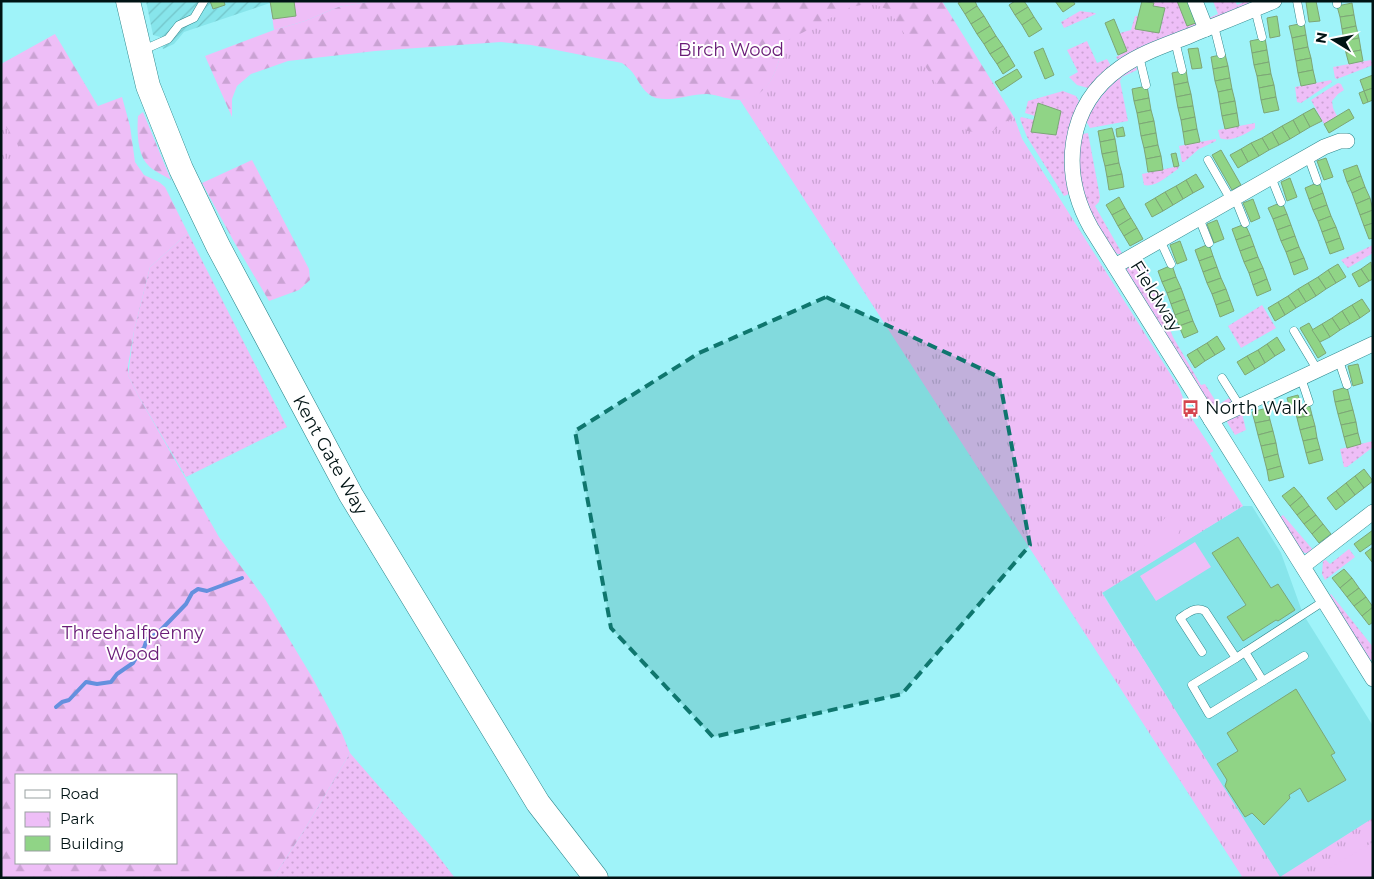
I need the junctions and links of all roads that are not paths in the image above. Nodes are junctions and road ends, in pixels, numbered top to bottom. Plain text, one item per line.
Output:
1 (128, 1) edge
2 (204, 1) edge
3 (1195, 1) edge
4 (1274, 1) edge
5 (1297, 1) edge
6 (1254, 5) edge
7 (1301, 22) dead end
8 (1210, 27) junction
9 (1262, 37) dead end
10 (1175, 42) junction
11 (140, 51) junction
12 (1221, 54) dead end
13 (1139, 56) junction
14 (1182, 70) dead end
15 (1146, 85) dead end
16 (1347, 141) dead end
17 (1308, 156) junction
18 (1208, 160) dead end
19 (1271, 177) junction
20 (1317, 182) dead end
21 (1233, 199) junction
22 (1281, 202) dead end
23 (1199, 218) junction
24 (1245, 223) dead end
25 (1160, 240) junction
26 (1209, 243) dead end
27 (1171, 264) dead end
28 (1115, 266) junction
29 (1294, 331) dead end
30 (1373, 344) edge
31 (1339, 360) junction
32 (1318, 370) junction
33 (1222, 378) dead end
34 (1301, 378) junction
35 (1346, 385) dead end
36 (1309, 402) dead end
37 (1239, 405) junction
38 (1211, 420) junction
39 (1373, 512) edge
40 (1303, 566) junction
41 (1324, 601) junction
42 (1202, 652) dead end
43 (1245, 652) junction
44 (1304, 656) dead end
45 (1236, 658) junction
46 (1372, 674) edge
47 (1263, 681) junction
48 (596, 878) edge

1 - 11 main road, Kent Gate Way
2 - 11 lane
3 - 8 street
4 - 6 street, Fieldway
5 - 7 lane
6 - 8 street, Fieldway
6 - 9 lane
8 - 10 street, Fieldway
8 - 12 lane
10 - 13 street, Fieldway
10 - 14 lane
11 - 48 main road, Kent Gate Way
13 - 15 lane
13 - 28 street, Fieldway
16 - 17 street
17 - 19 street
17 - 20 lane
18 - 21 lane
19 - 21 street
19 - 22 lane
21 - 23 street
21 - 24 lane
23 - 25 street
23 - 26 lane
25 - 27 lane
25 - 28 street
28 - 38 street, Fieldway
29 - 32 lane
30 - 31 street
31 - 32 street
31 - 35 lane
32 - 34 street
33 - 37 lane
34 - 36 lane
34 - 37 street
37 - 38 street
38 - 40 street, Fieldway
39 - 40 street
40 - 41 street, Fieldway
41 - 43 lane
41 - 46 street, Fieldway
42 - 45 lane
43 - 45 lane
43 - 47 lane
44 - 47 lane
45 - 47 lane

